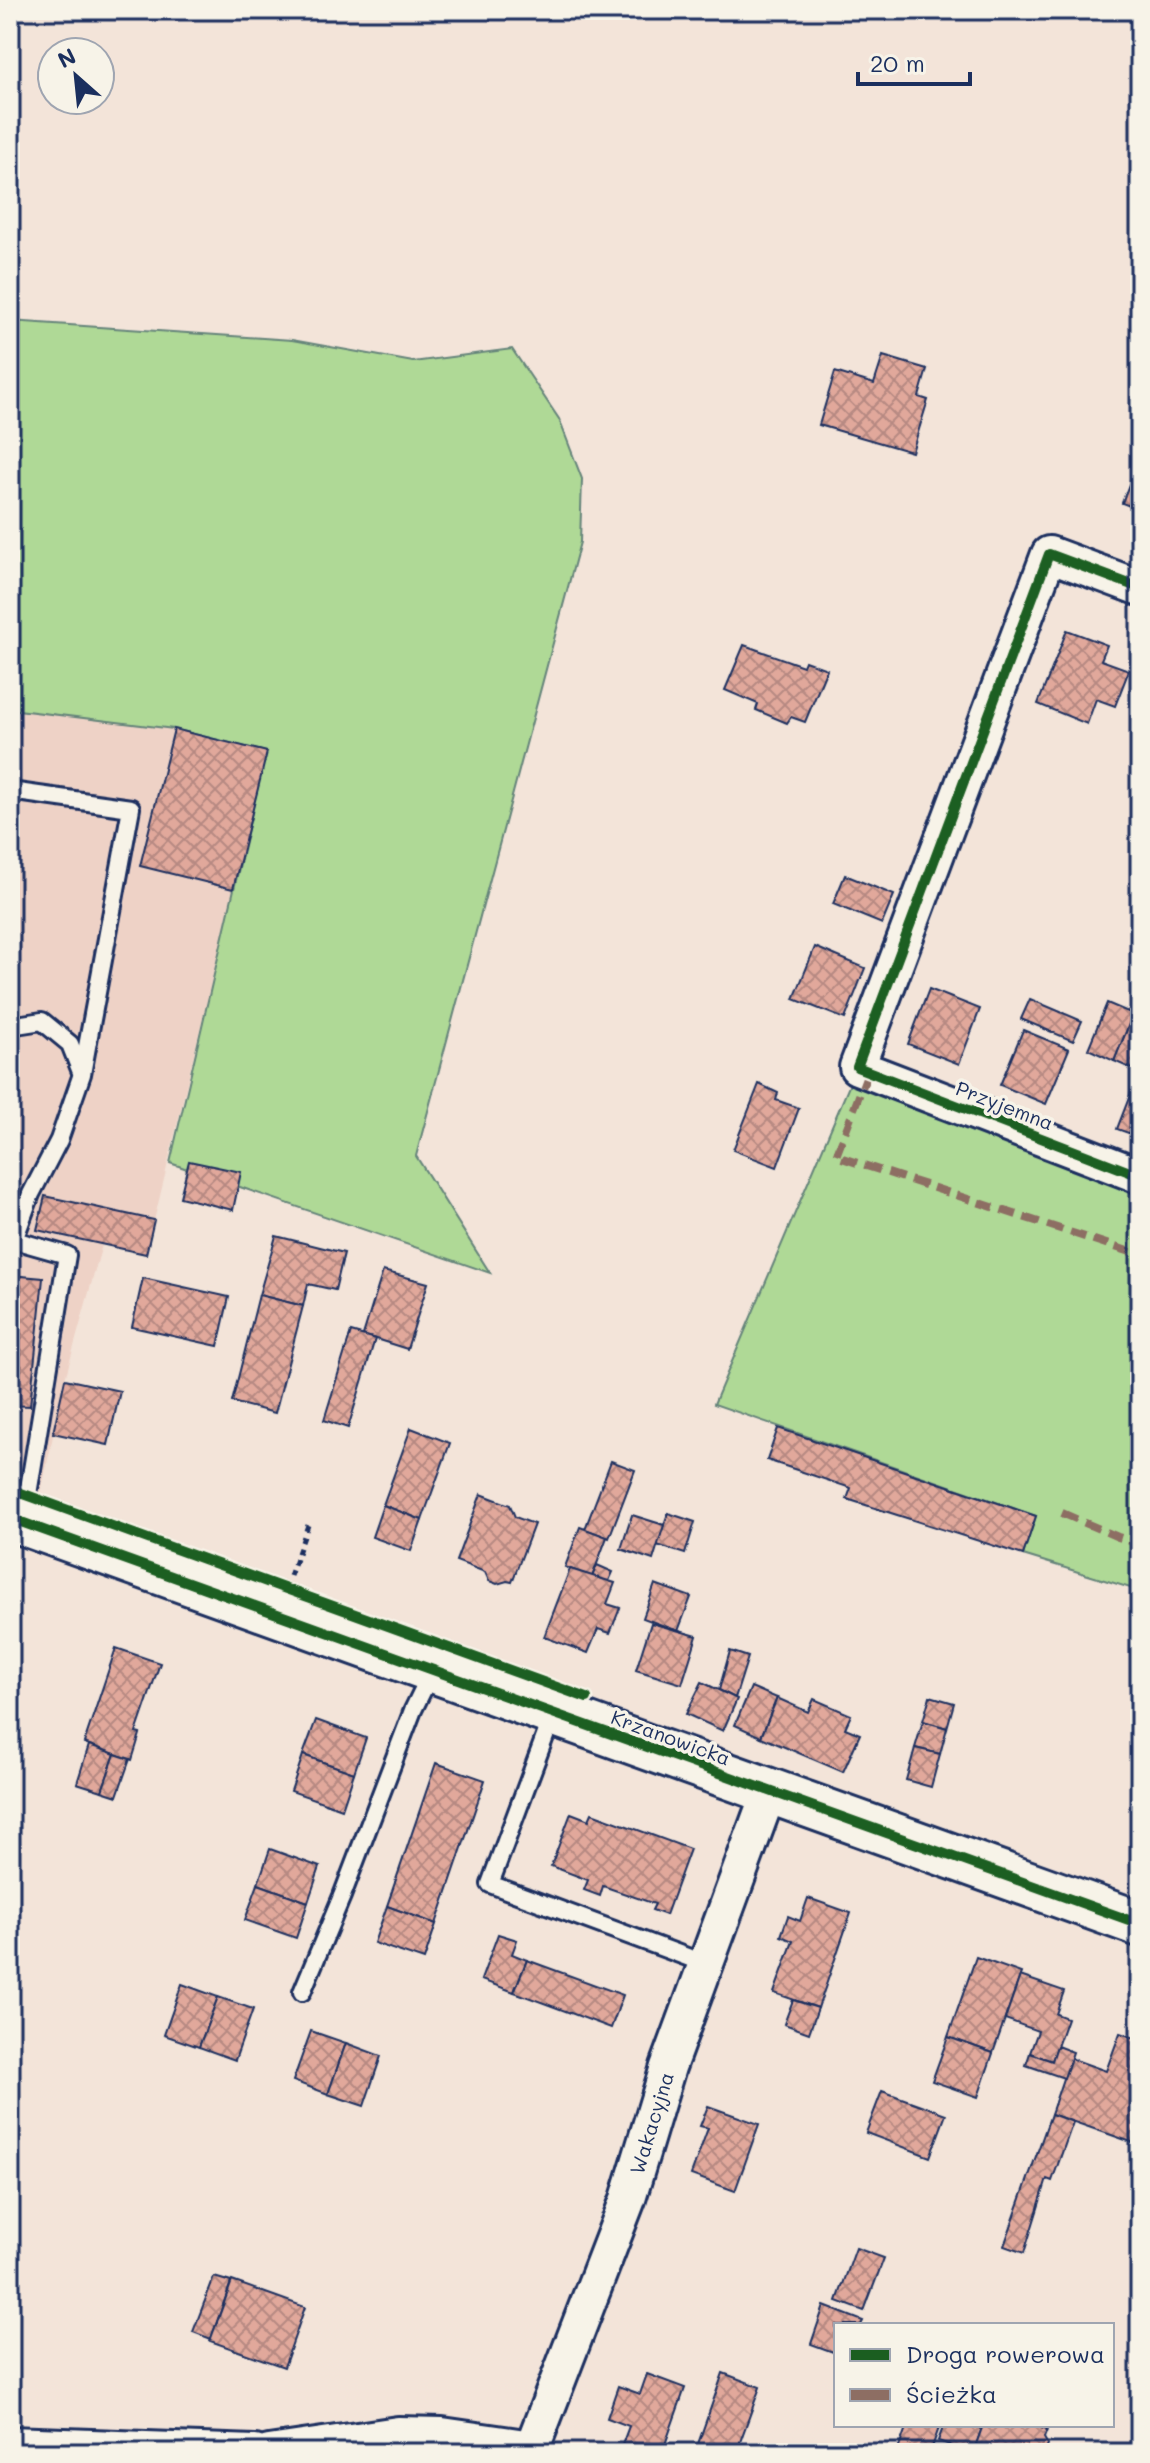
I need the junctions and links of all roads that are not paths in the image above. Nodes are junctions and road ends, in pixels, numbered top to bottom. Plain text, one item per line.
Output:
1 (1140, 588) edge
2 (10, 791) edge
3 (10, 1026) edge
4 (82, 1074) junction
5 (1140, 1176) edge
6 (17, 1520) edge
7 (433, 1670) junction
8 (553, 1713) junction
9 (769, 1792) junction
10 (1140, 1924) edge
11 (706, 1964) junction
12 (302, 1992) dead end
13 (10, 2444) edge
14 (531, 2451) edge
15 (255, 2453) edge
16 (269, 2453) edge

1 - 5 street, Przyjemna
2 - 4 lane
3 - 4 lane
4 - 6 lane
6 - 7 street, Krzanowicka
7 - 8 street, Krzanowicka
7 - 12 lane
8 - 9 street, Krzanowicka
8 - 11 lane
9 - 10 street, Krzanowicka
9 - 11 street, Wakacyjna
11 - 14 street, Wakacyjna
13 - 15 street
14 - 16 street

